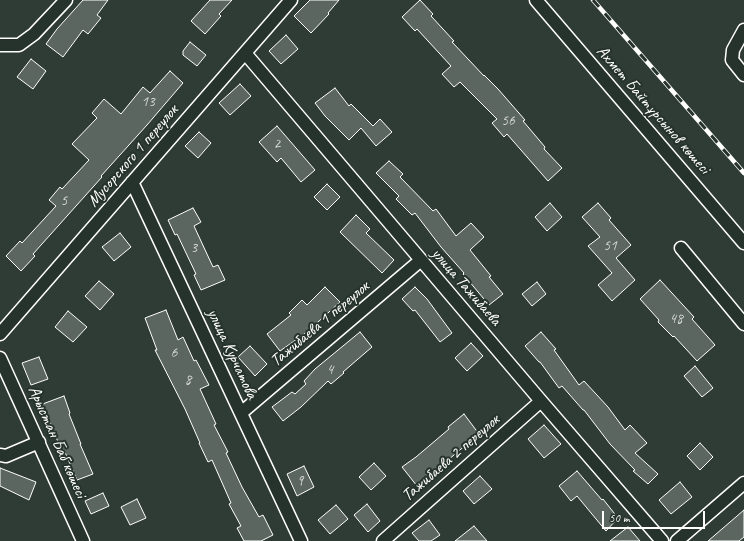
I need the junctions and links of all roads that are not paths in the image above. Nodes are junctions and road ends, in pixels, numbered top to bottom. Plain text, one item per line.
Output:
1 (66, 0) edge
2 (291, 0) edge
3 (536, 0) edge
4 (744, 30) edge
5 (0, 45) edge
6 (245, 53) junction
7 (744, 75) edge
8 (132, 182) junction
9 (744, 243) edge
10 (681, 248) dead end
11 (421, 260) junction
12 (744, 324) edge
13 (0, 334) edge
14 (0, 358) edge
15 (542, 402) junction
16 (241, 413) junction
17 (39, 442) junction
18 (0, 455) edge
19 (744, 483) edge
20 (83, 541) edge
21 (301, 541) edge
22 (383, 541) edge
23 (662, 541) edge
24 (677, 541) edge

1 - 5 street
2 - 6 street, Мусорского 1 переулок
3 - 9 street, Ахмет Байтұрсынов көшесі
4 - 7 street
6 - 8 street, Мусорского 1 переулок
6 - 11 street, улица Тажибаева
8 - 13 street, Мусорского 1 переулок
8 - 16 street, улица Курчатова
10 - 12 street
11 - 15 street, улица Тажибаева
11 - 16 street, Тажибаева 1 переулок
14 - 17 street, Арыстан Баб көшесі
15 - 22 street, Тажибаева 2 переулок
15 - 23 street, улица Тажибаева
16 - 21 street, улица Курчатова
17 - 18 street
17 - 20 street, Арыстан Баб көшесі
19 - 24 street

